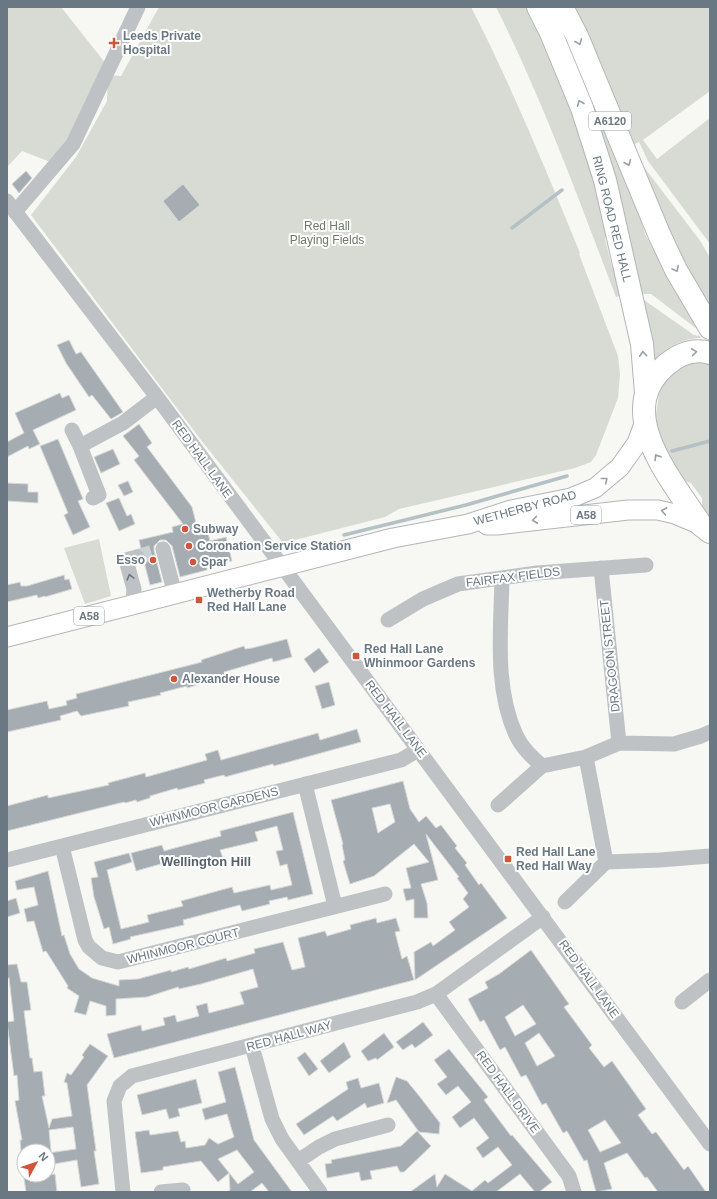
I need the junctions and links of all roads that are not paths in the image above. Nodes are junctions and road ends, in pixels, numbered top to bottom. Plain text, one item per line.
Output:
1 (138, 7) edge
2 (538, 7) edge
3 (562, 7) edge
4 (11, 207) edge
5 (710, 328) edge
6 (710, 353) edge
7 (646, 393) junction
8 (157, 397) junction
9 (644, 424) junction
10 (72, 430) dead end
11 (80, 446) junction
12 (93, 498) dead end
13 (468, 524) junction
14 (705, 529) edge
15 (162, 549) dead end
16 (137, 557) tunnel mouth
17 (646, 565) dead end
18 (281, 567) junction
19 (601, 568) junction
20 (502, 578) junction
21 (180, 592) junction
22 (133, 604) junction
23 (388, 620) dead end
24 (7, 637) edge
25 (710, 732) edge
26 (619, 743) junction
27 (418, 750) junction
28 (586, 757) junction
29 (542, 766) junction
30 (304, 784) junction
31 (498, 805) dead end
32 (62, 846) junction
33 (710, 856) edge
34 (7, 860) edge
35 (606, 862) junction
36 (385, 894) dead end
37 (565, 902) dead end
38 (335, 906) junction
39 (543, 916) junction
40 (710, 980) edge
41 (436, 994) junction
42 (682, 1002) dead end
43 (252, 1046) junction
44 (388, 1125) dead end
45 (710, 1144) edge
46 (298, 1161) junction
47 (183, 1190) dead end
48 (123, 1192) edge
49 (161, 1192) edge
50 (320, 1192) edge
51 (574, 1192) edge

1 - 4 street
7 -> 2 highway, RING ROAD RED HALL / A6120
3 -> 5 highway, A6120
4 - 8 street, RED HALL LANE
7 -> 6 highway
7 - 9 highway, RING ROAD RED HALL
8 - 11 street
8 - 18 street, RED HALL LANE
13 -> 9 main road, WETHERBY ROAD / A58
14 -> 9 highway
10 - 11 street
11 - 12 street
14 -> 13 main road, WETHERBY ROAD / A58
13 - 18 main road, WETHERBY ROAD / A58
15 - 21 street
22 -> 16 street
17 - 19 street, FAIRFAX FIELDS
18 - 21 main road, WETHERBY ROAD / A58
18 - 27 street, RED HALL LANE
19 - 20 street, FAIRFAX FIELDS
19 - 26 street, DRAGOON STREET
20 - 23 street, FAIRFAX FIELDS
20 - 29 street
21 - 22 main road, WETHERBY ROAD / A58
22 - 24 main road, WETHERBY ROAD / A58
25 - 26 street
26 - 28 street
27 - 30 street, WHINMOOR GARDENS
27 - 39 street, RED HALL LANE
28 - 29 street
28 - 35 street
29 - 31 street
30 - 32 street, WHINMOOR GARDENS
30 - 38 street
32 - 34 street, WHINMOOR GARDENS
32 - 38 street, WHINMOOR COURT
33 - 35 street
35 - 37 street
36 - 38 street, WHINMOOR COURT
39 - 41 street, RED HALL WAY
39 - 45 street, RED HALL LANE
40 - 42 street
41 - 43 street, RED HALL WAY
41 - 51 street, RED HALL DRIVE
43 - 46 street
43 - 48 street, RED HALL WAY
44 - 46 street
46 - 50 street
47 - 49 street

